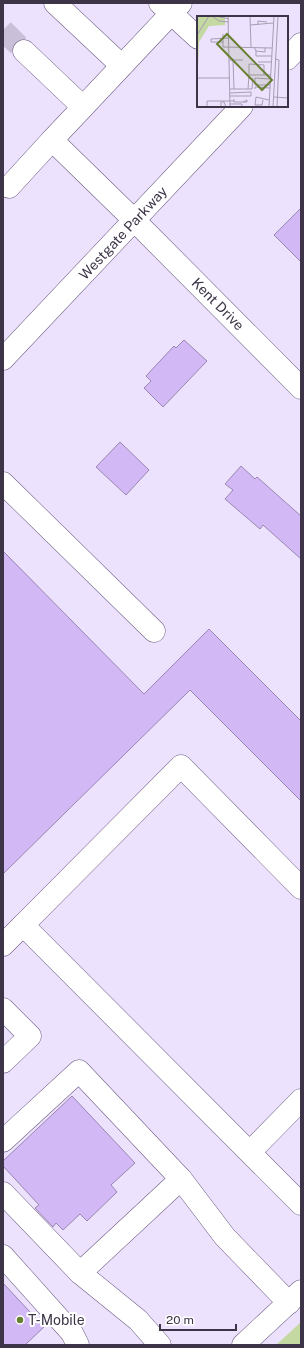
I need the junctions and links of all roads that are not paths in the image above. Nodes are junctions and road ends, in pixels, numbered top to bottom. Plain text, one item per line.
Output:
1 (55, 3) edge
2 (170, 7) edge
3 (197, 37) edge
4 (301, 44) edge
5 (24, 51) tunnel mouth
6 (288, 57) edge
7 (121, 65) junction
8 (83, 107) junction
9 (241, 107) edge
10 (52, 140) junction
11 (8, 187) dead end
12 (135, 221) junction
13 (3, 359) edge
14 (301, 388) edge
15 (3, 483) edge
16 (154, 631) dead end
17 (301, 888) edge
18 (23, 925) junction
19 (3, 945) edge
20 (3, 1009) edge
21 (3, 1062) edge
22 (301, 1100) edge
23 (3, 1141) edge
24 (250, 1152) junction
25 (180, 1180) junction
26 (3, 1193) edge
27 (301, 1204) edge
28 (3, 1256) edge
29 (80, 1273) junction
30 (295, 1297) edge
31 (70, 1341) edge
32 (160, 1345) edge
33 (243, 1345) edge

1 - 7 main road
2 - 3 main road
2 - 7 main road
4 - 6 main road
5 - 8 main road
7 - 8 main road
8 - 10 main road
9 - 12 main road, Westgate Parkway
10 - 11 main road
10 - 12 main road, Kent Drive
12 - 13 main road, Westgate Parkway
12 - 14 main road, Kent Drive
15 - 16 main road
17 - 18 main road
18 - 19 main road
18 - 24 main road
20 - 21 main road
22 - 24 main road
23 - 25 main road
24 - 27 main road
25 - 29 main road
25 - 30 main road
26 - 29 main road
28 - 31 main road
29 - 32 main road
30 - 33 main road

